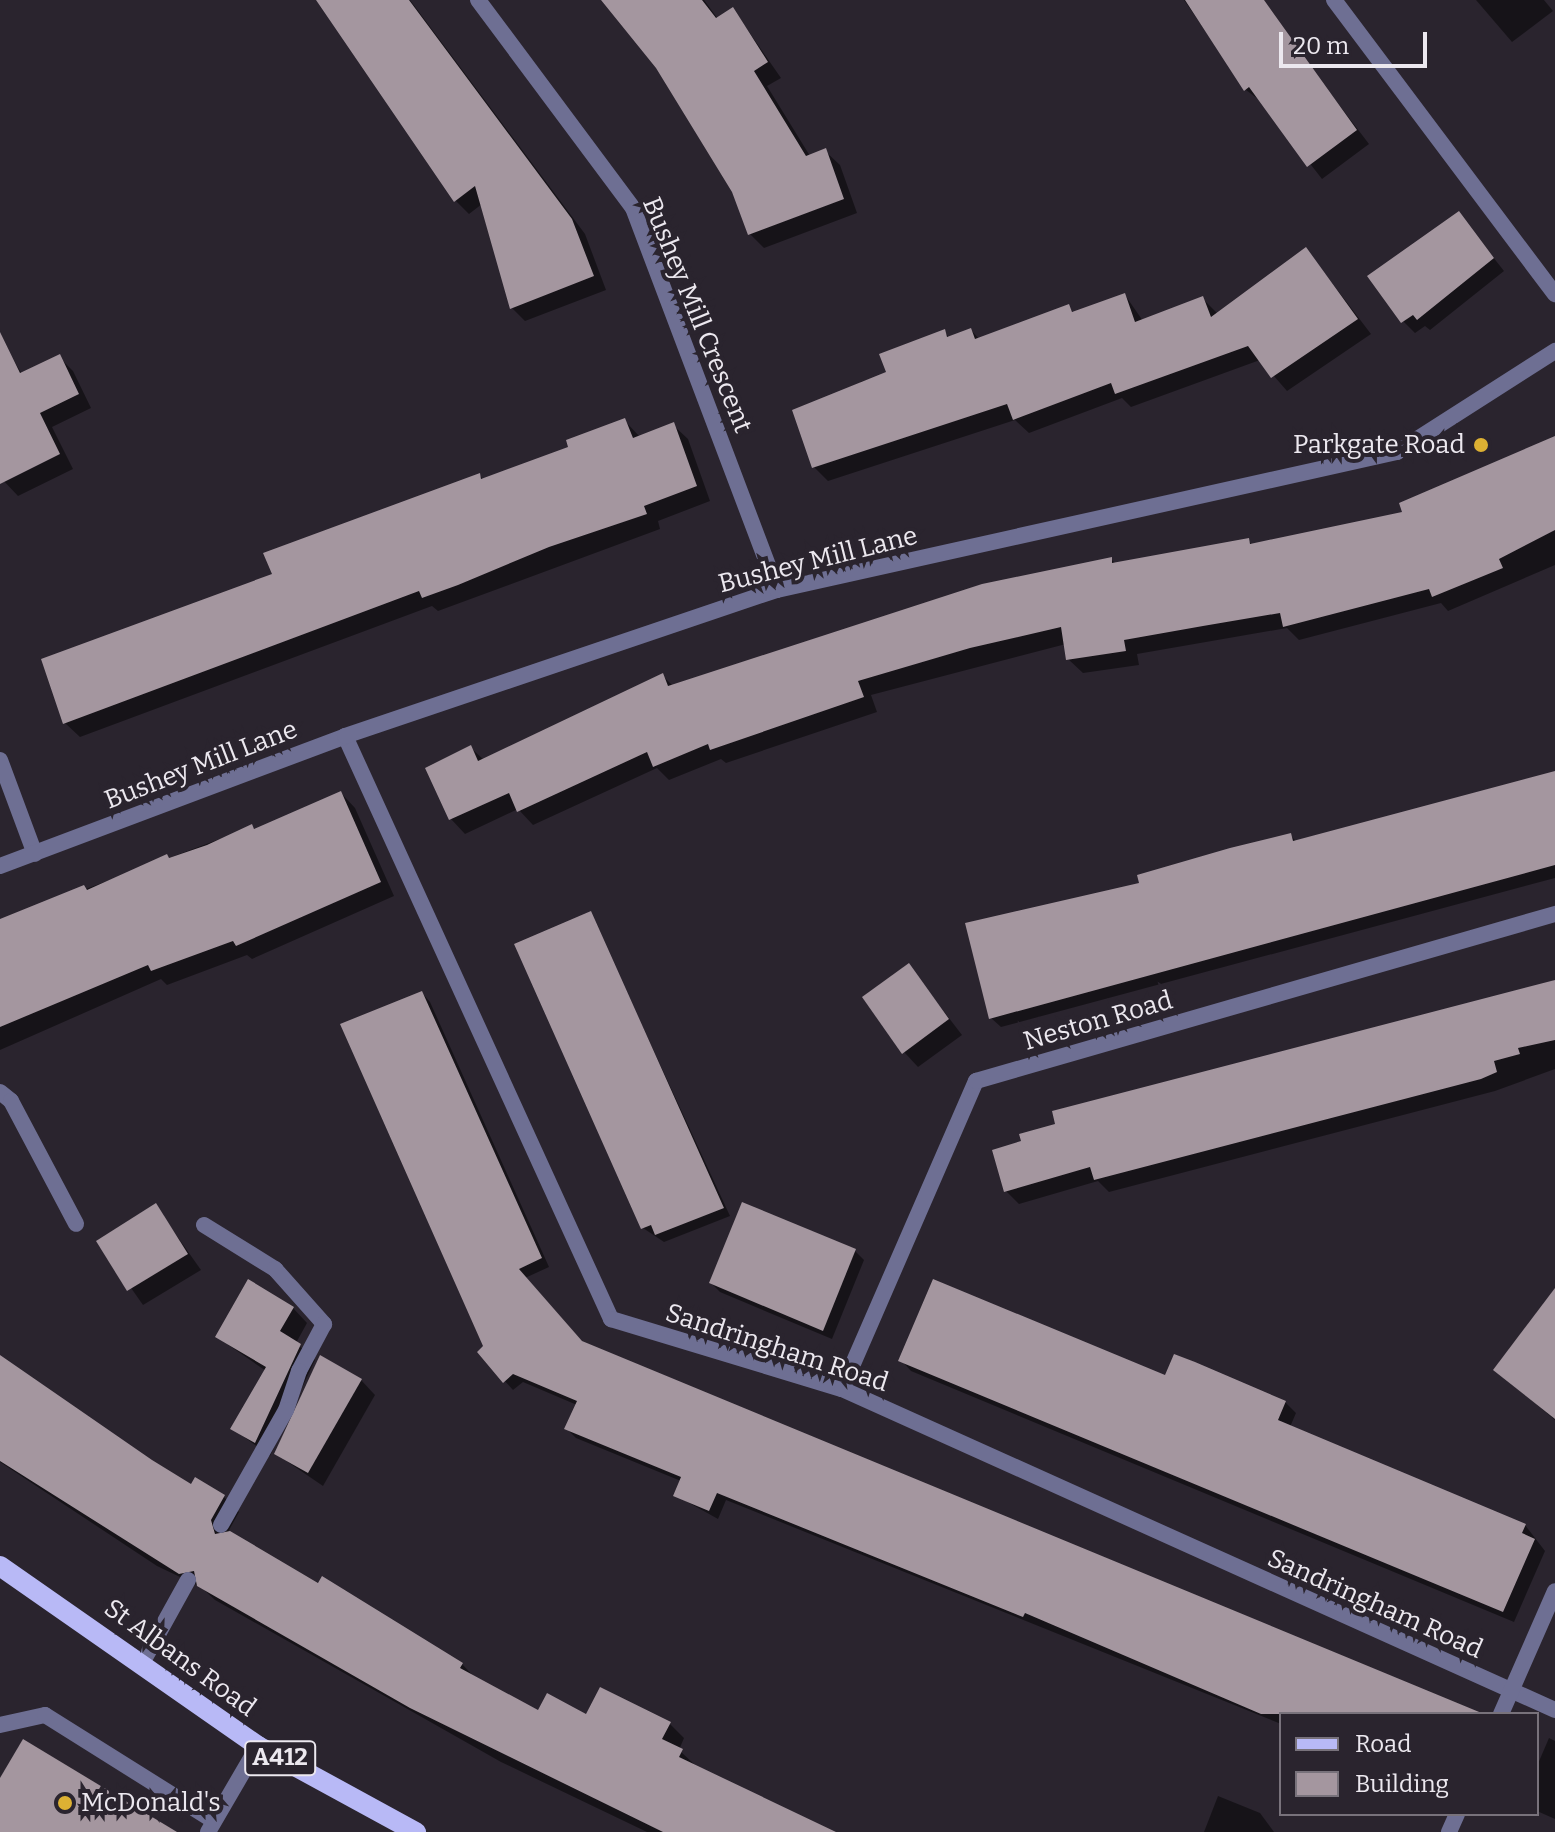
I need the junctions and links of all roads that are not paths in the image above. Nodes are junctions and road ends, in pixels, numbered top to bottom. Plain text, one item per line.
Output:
1 (478, 0) edge
2 (1334, 0) edge
3 (1555, 294) edge
4 (1555, 351) edge
5 (777, 590) junction
6 (345, 736) junction
7 (0, 760) edge
8 (35, 854) junction
9 (0, 866) edge
10 (1555, 914) edge
11 (0, 1092) edge
12 (76, 1224) dead end
13 (204, 1225) dead end
14 (842, 1389) junction
15 (221, 1525) dead end
16 (0, 1566) edge
17 (188, 1580) dead end
18 (1555, 1591) edge
19 (142, 1663) junction
20 (1511, 1692) junction
21 (1555, 1710) edge
22 (1502, 1712) edge
23 (0, 1725) edge
24 (258, 1746) junction
25 (211, 1826) edge
26 (416, 1832) edge

1 - 5 street, Bushey Mill Crescent
2 - 3 street
4 - 5 street, Bushey Mill Lane
5 - 6 street, Bushey Mill Lane
6 - 8 street, Bushey Mill Lane
6 - 14 street, Sandringham Road
7 - 8 street
8 - 9 street, Bushey Mill Lane
10 - 14 street, Neston Road
11 - 12 street
13 - 15 street
14 - 20 street, Sandringham Road
16 - 19 main road, St Albans Road / A412
17 - 19 street
18 - 20 street
19 - 24 main road, St Albans Road / A412
20 - 21 street, Sandringham Road
20 - 22 street
23 - 25 street
24 - 25 street
24 - 26 main road, St Albans Road / A412

